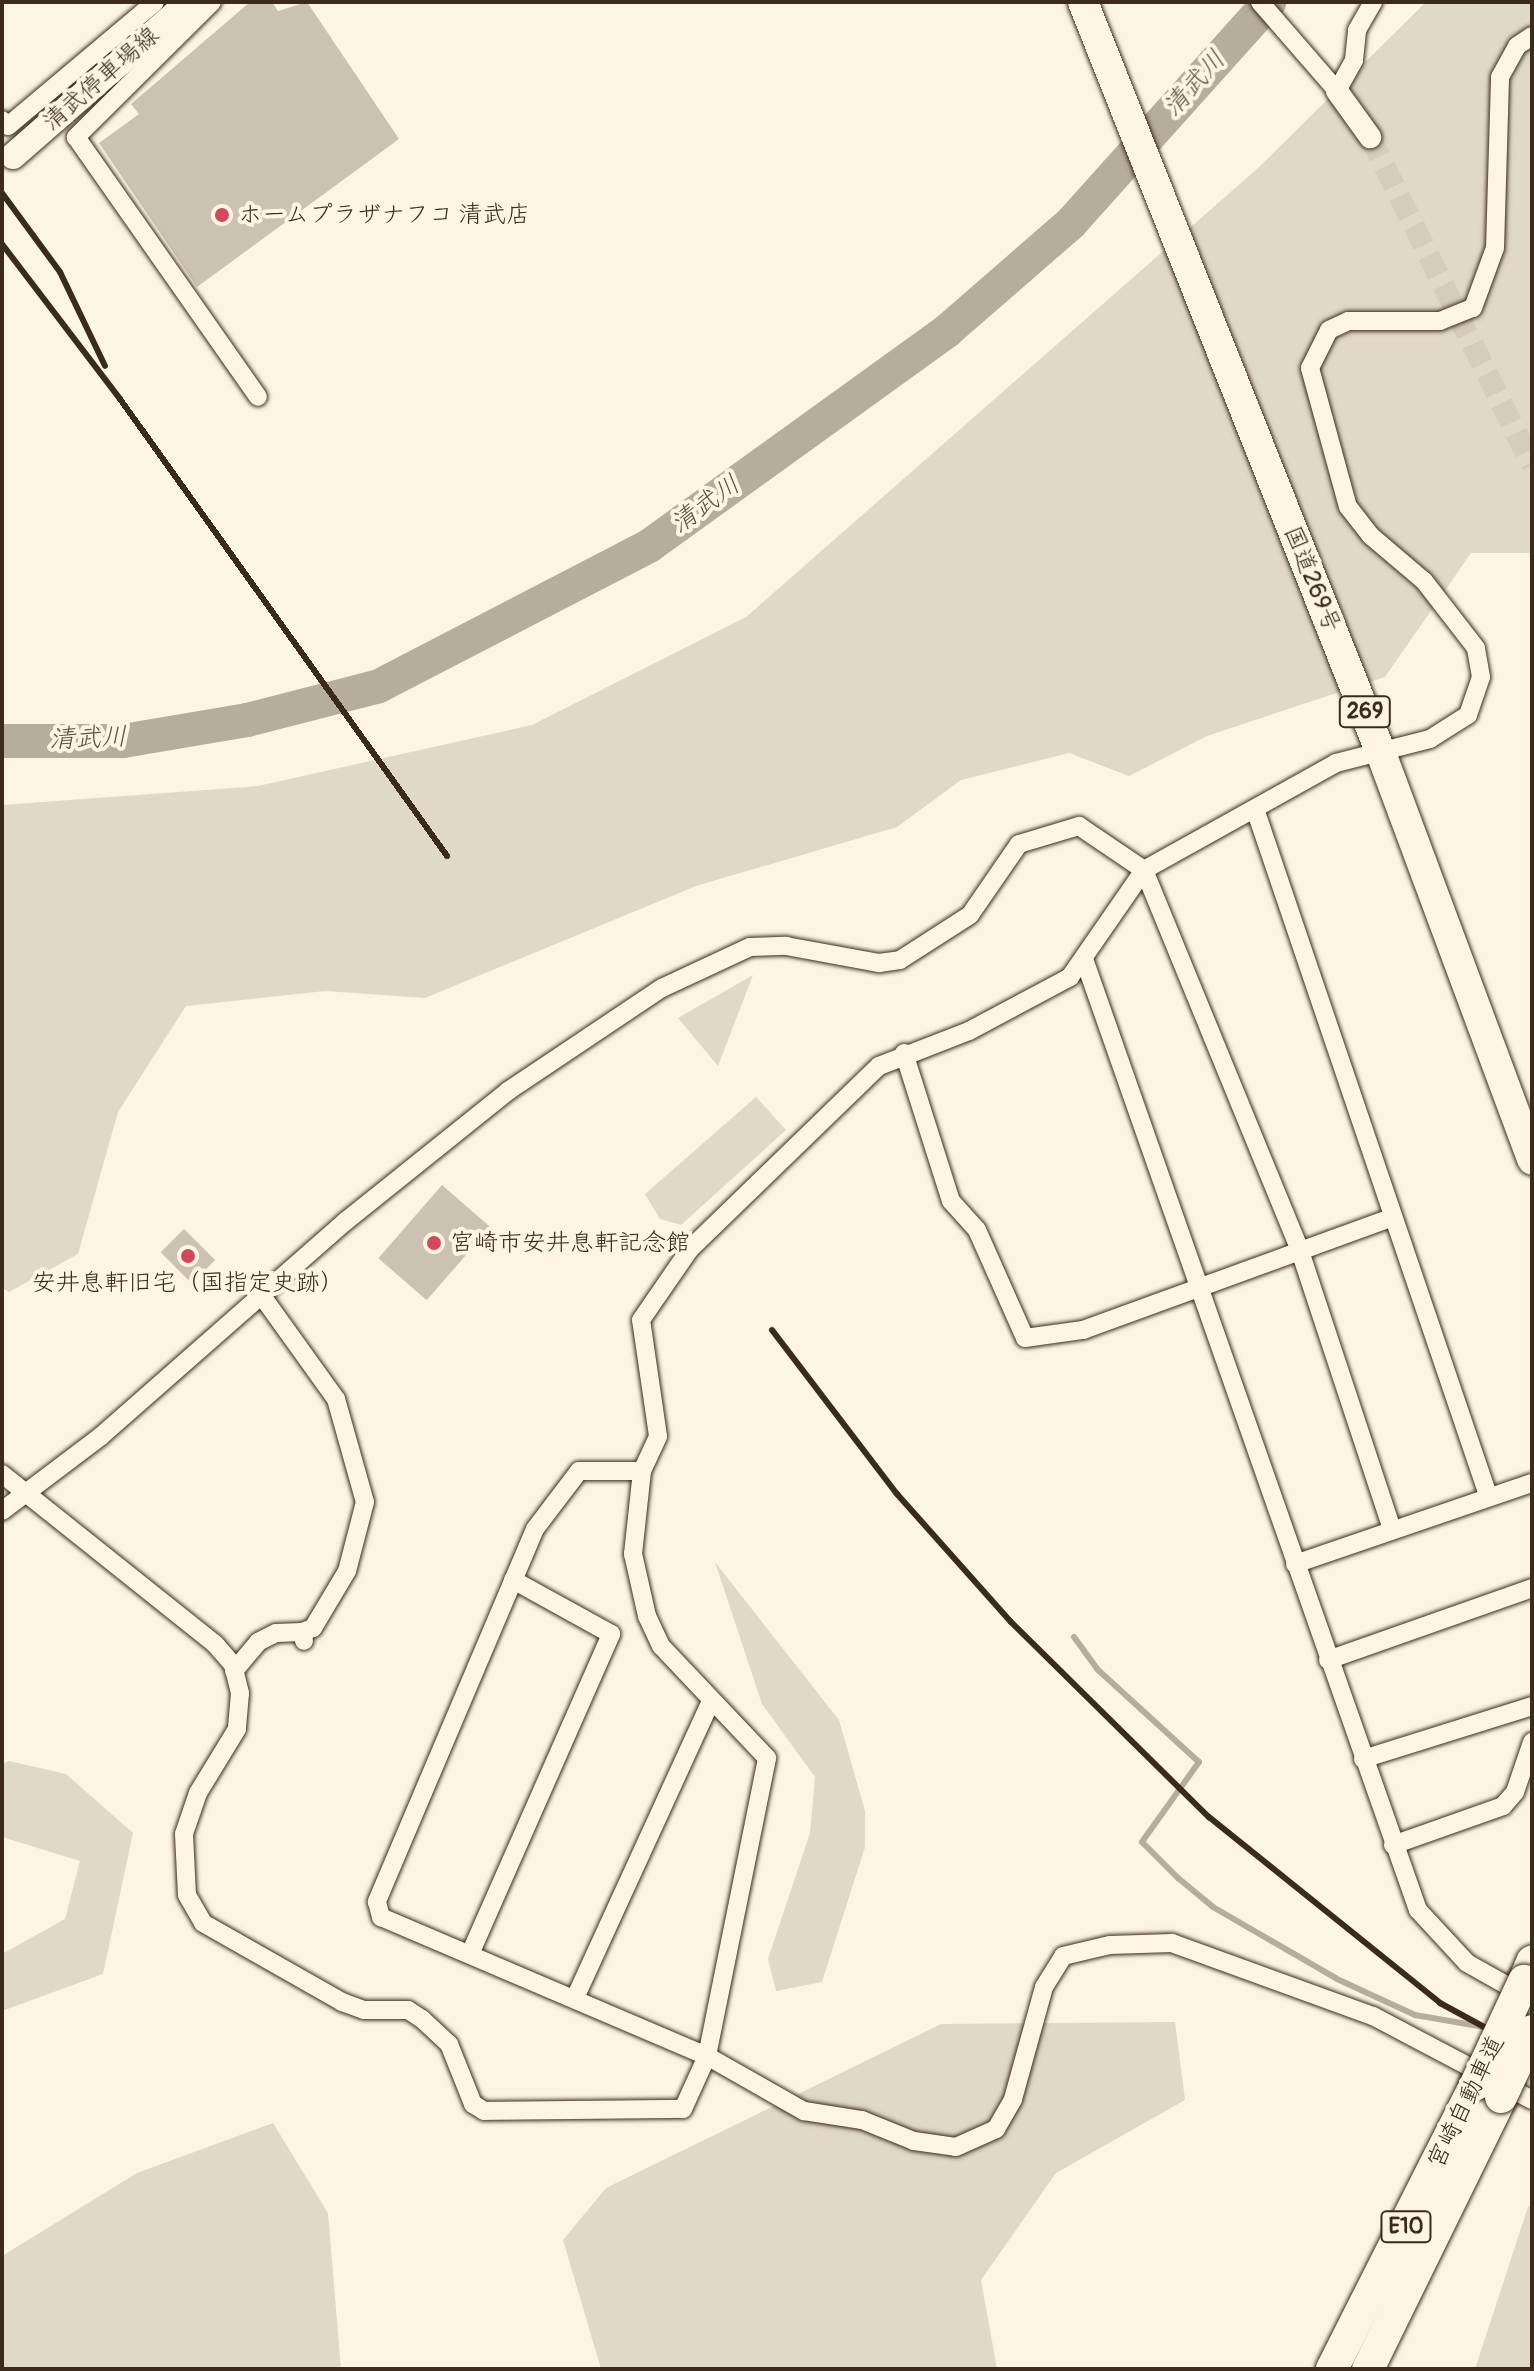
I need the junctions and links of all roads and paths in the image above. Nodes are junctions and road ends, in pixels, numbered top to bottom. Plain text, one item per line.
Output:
1 (155, 2) edge
2 (189, 2) edge
3 (212, 2) edge
4 (1083, 2) edge
5 (1260, 2) edge
6 (1373, 2) edge
7 (1532, 36) edge
8 (1337, 91) junction
9 (2, 120) edge
10 (1370, 137) tunnel mouth
11 (13, 156) dead end
12 (258, 397) dead end
13 (1381, 753) junction
14 (1255, 809) junction
15 (1144, 870) junction
16 (1084, 959) junction
17 (904, 1053) junction
18 (1532, 1160) edge
19 (1390, 1218) junction
20 (1300, 1251) junction
21 (1198, 1289) junction
22 (262, 1296) junction
23 (642, 1471) junction
24 (2, 1474) edge
25 (1532, 1483) edge
26 (26, 1490) junction
27 (1488, 1495) junction
28 (2, 1511) edge
29 (1392, 1529) junction
30 (1295, 1564) junction
31 (513, 1580) junction
32 (1532, 1588) edge
33 (1328, 1660) junction
34 (234, 1671) junction
35 (711, 1701) junction
36 (1532, 1706) edge
37 (1532, 1742) edge
38 (1363, 1759) junction
39 (1393, 1845) junction
40 (470, 1954) junction
41 (1529, 1981) edge
42 (575, 1998) junction
43 (1532, 2031) edge
44 (707, 2056) junction
45 (1503, 2094) edge
46 (1332, 2369) edge
47 (1368, 2369) edge

1 - 9 street
2 - 11 main road, 清武停車場線
3 - 12 street
4 - 13 highway, 国道269号 / 269
5 - 8 street
6 - 8 street
7 - 13 street
8 - 10 street
13 - 14 street
13 - 18 highway, 国道269号 / 269
14 - 15 street
14 - 19 street
15 - 16 street
15 - 20 street
15 - 22 street
16 - 17 street
16 - 21 street
17 - 21 street
17 - 23 street
19 - 20 street
19 - 27 street
20 - 21 street
20 - 29 street
21 - 30 street
22 - 26 street
22 - 34 street
23 - 31 street
23 - 35 street
24 - 26 street
25 - 27 street
26 - 28 street
26 - 34 street
27 - 29 street
29 - 30 street
30 - 33 street
31 - 40 street
31 - 40 street
32 - 33 street
33 - 38 street
34 - 44 street
35 - 42 street
35 - 44 street
36 - 38 street
37 - 39 street
38 - 39 street
39 - 41 street
40 - 42 street
41 - 45 highway, 宮崎自動車道 / E10, bridge
42 - 44 street
43 - 45 highway, 宮崎自動車道 / E10, bridge
44 - 45 street
45 - 46 highway, 宮崎自動車道 / E10
45 - 47 highway, 宮崎自動車道 / E10

